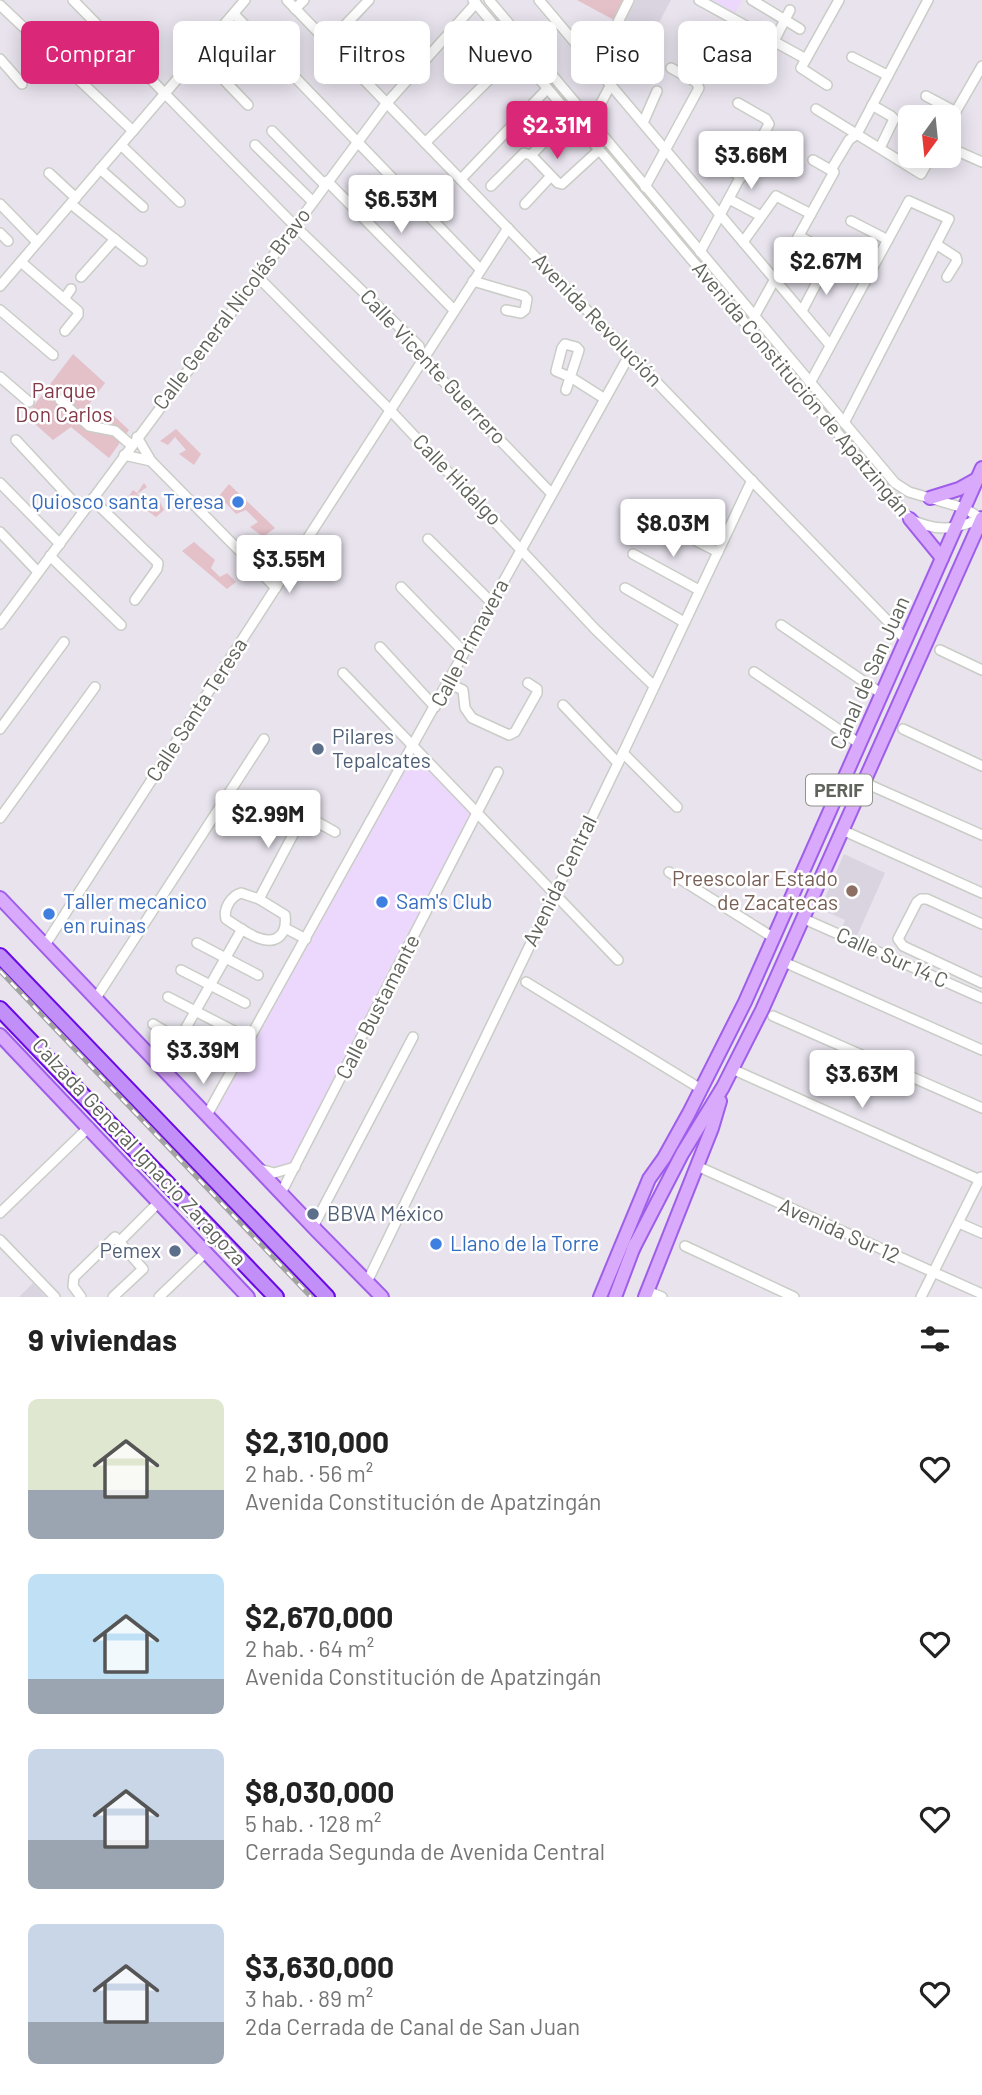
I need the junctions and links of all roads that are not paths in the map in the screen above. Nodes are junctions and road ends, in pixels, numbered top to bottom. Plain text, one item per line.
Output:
1 (73, 0) edge
2 (245, 0) edge
3 (287, 0) edge
4 (304, 0) edge
5 (369, 0) edge
6 (489, 0) edge
7 (539, 0) edge
8 (629, 0) edge
9 (699, 0) edge
10 (752, 0) edge
11 (839, 0) edge
12 (928, 0) edge
13 (475, 1) edge
14 (0, 5) edge
15 (295, 9) junction
16 (790, 10) dead end
17 (234, 14) junction
18 (785, 20) junction
19 (228, 21) edge
20 (349, 21) edge
21 (491, 21) edge
22 (618, 21) edge
23 (737, 21) edge
24 (314, 27) edge
25 (800, 29) dead end
26 (777, 35) edge
27 (777, 43) edge
28 (852, 57) dead end
29 (0, 59) edge
30 (806, 59) junction
31 (982, 66) edge
32 (671, 68) dead end
33 (887, 75) junction
34 (21, 82) edge
35 (173, 84) edge
36 (228, 84) edge
37 (368, 84) edge
38 (485, 84) edge
39 (543, 84) edge
40 (827, 85) dead end
41 (611, 86) junction
42 (547, 89) junction
43 (657, 91) dead end
44 (165, 93) junction
45 (926, 96) dead end
46 (738, 103) dead end
47 (386, 104) junction
48 (248, 105) dead end
49 (872, 105) junction
50 (943, 105) edge
51 (960, 105) edge
52 (816, 108) dead end
53 (591, 122) junction
54 (643, 123) junction
55 (133, 131) junction
56 (272, 131) dead end
57 (555, 131) dead end
58 (857, 134) junction
59 (357, 143) junction
60 (425, 143) junction
61 (121, 145) junction
62 (255, 145) dead end
63 (880, 148) junction
64 (599, 150) junction
65 (666, 151) junction
66 (961, 153) edge
67 (531, 155) junction
68 (709, 159) dead end
69 (898, 159) edge
70 (813, 160) dead end
71 (982, 162) edge
72 (912, 168) edge
73 (924, 168) edge
74 (100, 169) junction
75 (831, 170) junction
76 (49, 173) dead end
77 (551, 176) junction
78 (741, 177) junction
79 (461, 179) junction
80 (326, 183) junction
81 (491, 186) dead end
82 (646, 187) junction
83 (729, 199) junction
84 (73, 201) junction
85 (312, 201) junction
86 (180, 202) dead end
87 (0, 204) edge
88 (525, 204) dead end
89 (143, 207) dead end
90 (811, 214) junction
91 (720, 215) junction
92 (761, 216) junction
93 (851, 221) dead end
94 (295, 226) junction
95 (508, 228) junction
96 (0, 233) edge
97 (799, 236) junction
98 (115, 239) junction
99 (888, 240) junction
100 (8, 241) dead end
101 (37, 242) junction
102 (743, 242) junction
103 (936, 244) junction
104 (700, 252) junction
105 (832, 254) dead end
106 (142, 261) dead end
107 (21, 262) junction
108 (824, 269) dead end
109 (480, 270) junction
110 (81, 277) dead end
111 (258, 277) junction
112 (947, 277) dead end
113 (775, 280) junction
114 (473, 281) junction
115 (0, 286) edge
116 (72, 289) dead end
117 (64, 299) junction
118 (0, 310) edge
119 (454, 310) junction
120 (506, 310) dead end
121 (802, 311) junction
122 (754, 317) junction
123 (65, 331) dead end
124 (830, 345) junction
125 (630, 354) junction
126 (53, 355) dead end
127 (423, 360) junction
128 (0, 377) edge
129 (810, 383) junction
130 (566, 390) dead end
131 (605, 399) junction
132 (60, 400) dead end
133 (29, 402) dead end
134 (391, 411) junction
135 (844, 423) junction
136 (16, 440) dead end
137 (134, 441) junction
138 (124, 455) junction
139 (151, 461) junction
140 (979, 473) edge
141 (752, 480) junction
142 (0, 483) edge
143 (551, 493) junction
144 (925, 497) junction
145 (92, 499) junction
146 (964, 508) junction
147 (83, 512) junction
148 (910, 519) junction
149 (982, 519) edge
150 (665, 525) dead end
151 (955, 528) junction
152 (0, 532) edge
153 (428, 539) dead end
154 (60, 544) junction
155 (522, 548) junction
156 (718, 552) junction
157 (633, 554) dead end
158 (50, 556) junction
159 (942, 558) junction
160 (38, 572) junction
161 (401, 587) dead end
162 (276, 588) junction
163 (625, 588) dead end
164 (699, 590) junction
165 (135, 600) dead end
166 (491, 602) junction
167 (684, 622) junction
168 (0, 624) edge
169 (121, 625) dead end
170 (781, 625) dead end
171 (906, 640) junction
172 (64, 642) dead end
173 (380, 647) dead end
174 (940, 650) dead end
175 (464, 652) junction
176 (982, 670) edge
177 (754, 672) dead end
178 (343, 673) dead end
179 (448, 683) junction
180 (528, 683) dead end
181 (654, 686) junction
182 (95, 687) dead end
183 (882, 694) junction
184 (563, 705) dead end
185 (435, 707) junction
186 (0, 729) edge
187 (903, 729) dead end
188 (264, 739) dead end
189 (860, 744) junction
190 (413, 745) junction
191 (623, 753) junction
192 (618, 763) junction
193 (982, 766) edge
194 (498, 772) dead end
195 (863, 782) junction
196 (285, 804) dead end
197 (677, 807) dead end
198 (304, 814) junction
199 (478, 814) junction
200 (0, 818) edge
201 (335, 832) dead end
202 (847, 832) junction
203 (982, 835) edge
204 (669, 872) dead end
205 (554, 892) junction
206 (982, 893) edge
207 (0, 898) edge
208 (259, 899) junction
209 (802, 918) junction
210 (982, 924) edge
211 (285, 928) junction
212 (242, 929) junction
213 (774, 938) junction
214 (306, 939) junction
215 (197, 943) dead end
216 (45, 945) junction
217 (0, 956) edge
218 (225, 958) junction
219 (618, 960) dead end
220 (784, 962) junction
221 (945, 966) junction
222 (181, 970) dead end
223 (258, 975) dead end
224 (938, 979) junction
225 (526, 982) dead end
226 (982, 983) edge
227 (209, 985) junction
228 (168, 997) dead end
229 (96, 998) junction
230 (982, 998) edge
231 (244, 1003) dead end
232 (0, 1009) edge
233 (195, 1011) junction
234 (773, 1016) dead end
235 (153, 1024) dead end
236 (234, 1031) dead end
237 (0, 1035) edge
238 (413, 1037) dead end
239 (179, 1040) junction
240 (982, 1050) edge
241 (212, 1059) dead end
242 (732, 1069) junction
243 (723, 1087) junction
244 (701, 1089) junction
245 (982, 1108) edge
246 (207, 1115) junction
247 (89, 1128) junction
248 (664, 1158) junction
249 (697, 1166) junction
250 (295, 1167) junction
251 (259, 1169) junction
252 (981, 1178) edge
253 (281, 1194) junction
254 (159, 1202) junction
255 (0, 1213) edge
256 (959, 1223) junction
257 (313, 1227) junction
258 (982, 1233) edge
259 (0, 1240) edge
260 (120, 1241) junction
261 (685, 1246) dead end
262 (633, 1249) junction
263 (206, 1252) junction
264 (934, 1272) junction
265 (367, 1282) junction
266 (646, 1294) edge
267 (982, 1294) edge
268 (55, 1297) edge
269 (81, 1297) edge
270 (113, 1297) edge
271 (159, 1297) edge
272 (248, 1297) edge
273 (276, 1297) edge
274 (327, 1297) edge
275 (382, 1297) edge
276 (600, 1297) edge
277 (615, 1297) edge
278 (662, 1297) edge
279 (794, 1297) edge
280 (921, 1297) edge

1 - 44 street, Calle Vicente Guerrero
2 - 17 street
3 - 15 street, Avenida Revolución
4 - 15 street
5 - 20 street
6 - 53 street, Avenida Constitución de Apatzingán
7 - 41 street
8 - 22 street
9 - 23 street
10 - 18 street
11 - 30 street
12 - 33 street
13 - 21 street, Avenida Constitución de Apatzingán
13 - 47 street, Calle General Nicolás Bravo
14 - 55 street
15 - 24 street, Avenida Revolución
16 - 18 street
17 - 19 street
17 - 59 street
18 - 25 street
18 - 26 street
27 - 30 street
28 - 33 street
29 - 34 street
30 - 40 street
31 - 51 street
32 - 65 street
33 - 49 street
35 - 44 street
36 - 48 street
37 - 47 street, Avenida Revolución
38 - 60 street
39 - 42 street, Avenida Constitución de Apatzingán
41 - 53 street
41 - 54 street
42 - 64 street, Avenida Constitución de Apatzingán
42 - 79 street
43 - 54 street
44 - 55 street
44 - 94 street, Calle Vicente Guerrero
45 - 50 street
46 - 78 street
47 - 59 street, Calle General Nicolás Bravo
47 - 60 street, Avenida Revolución
49 - 58 street
49 - 63 street
52 - 58 street
53 - 82 street, Avenida Constitución de Apatzingán
54 - 65 street
55 - 61 street
56 - 80 street
57 - 67 street
58 - 63 street
58 - 75 street
59 - 80 street, Calle General Nicolás Bravo
59 - 109 street
60 - 79 street, Avenida Revolución
61 - 74 street
61 - 86 street
62 - 85 street
63 - 69 street
64 - 77 street
64 - 148 street, Avenida Constitución de Apatzingán
65 - 82 street
65 - 91 street
66 - 71 street
67 - 77 street
67 - 81 street
68 - 78 street
70 - 75 street
72 - 73 street
74 - 84 street
74 - 89 street
75 - 90 street
76 - 84 street
77 - 88 street
78 - 83 street
79 - 95 street, Avenida Revolución
80 - 85 street, Calle General Nicolás Bravo
80 - 119 street
82 - 104 street, Avenida Constitución de Apatzingán
83 - 91 street
83 - 92 street
84 - 98 street
84 - 101 street
85 - 94 street, Calle General Nicolás Bravo
87 - 101 street
90 - 92 street
90 - 97 street
91 - 102 street
91 - 104 street
92 - 102 street
93 - 99 street
94 - 111 street, Calle General Nicolás Bravo
94 - 127 street, Calle Vicente Guerrero
95 - 109 street, Calle Santa Teresa
95 - 125 street, Avenida Revolución
96 - 100 street
97 - 105 street
97 - 113 street
98 - 106 street
98 - 110 street
99 - 103 street
99 - 124 street
101 - 107 street
102 - 113 street
103 - 112 street
103 - 135 street
104 - 122 street, Avenida Constitución de Apatzingán
107 - 115 street
107 - 117 street
108 - 121 street
109 - 114 street, Calle Santa Teresa
111 - 134 street, Calle Hidalgo
111 - 137 street, Calle General Nicolás Bravo
113 - 121 street
113 - 122 street
114 - 119 street, Calle Santa Teresa
114 - 120 street
116 - 117 street
117 - 123 street
118 - 126 street
119 - 127 street, Calle Santa Teresa
121 - 124 street
122 - 129 street, Avenida Constitución de Apatzingán
124 - 129 street
125 - 131 street, Calle Primavera
125 - 141 street, Avenida Revolución
127 - 134 street, Calle Santa Teresa
127 - 143 street, Calle Vicente Guerrero
128 - 133 street
129 - 135 street, Avenida Constitución de Apatzingán
130 - 131 street
131 - 143 street, Calle Primavera
132 - 137 street
134 - 155 street, Calle Hidalgo
134 - 162 street, Calle Santa Teresa
135 - 144 street, Avenida Constitución de Apatzingán
136 - 147 street
137 - 138 street, Calle General Nicolás Bravo
137 - 139 street
138 - 139 street
138 - 145 street, Calle General Nicolás Bravo
139 - 162 street
140 - 144 main road
140 - 146 main road, Canal de San Juan / PERIF
141 - 156 street, Avenida Central
141 - 171 street, Avenida Revolución
142 - 154 street
143 - 155 street, Calle Primavera
144 - 146 street, Avenida Constitución de Apatzingán
144 - 148 street
145 - 147 street, Calle General Nicolás Bravo
145 - 165 street
146 - 149 street, Avenida Constitución de Apatzingán
146 - 151 main road, Canal de San Juan / PERIF
147 - 154 street, Calle General Nicolás Bravo
148 - 151 street, Avenida Constitución de Apatzingán
148 - 159 main road
149 - 151 street, Avenida Constitución de Apatzingán
149 - 195 main road, Canal de San Juan / PERIF
150 - 156 street
151 - 159 main road, Canal de San Juan / PERIF
152 - 160 street
153 - 166 street
154 - 158 street, Calle General Nicolás Bravo
155 - 166 street, Calle Primavera
155 - 181 street, Calle Hidalgo
156 - 164 street, Avenida Central
157 - 164 street
158 - 160 street, Calle General Nicolás Bravo
158 - 169 street
159 - 171 main road, Canal de San Juan / PERIF
160 - 168 street, Calle General Nicolás Bravo
161 - 175 street
162 - 216 street, Calle Santa Teresa
163 - 167 street
164 - 167 street, Avenida Central
166 - 175 street, Calle Primavera
167 - 181 street, Avenida Central
170 - 183 street
171 - 183 main road, Canal de San Juan / PERIF
172 - 186 street
173 - 185 street
174 - 176 street
175 - 179 street, Calle Primavera
177 - 189 street
178 - 190 street
179 - 180 street
179 - 185 street, Calle Primavera
181 - 191 street, Avenida Central
182 - 200 street
183 - 189 main road, Canal de San Juan / PERIF
184 - 192 street
185 - 190 street, Calle Primavera
187 - 193 street
188 - 229 street
189 - 213 main road, Canal de San Juan / PERIF
190 - 199 street
190 - 214 street, Calle Primavera
191 - 192 street, Avenida Central
191 - 197 street
192 - 205 street, Avenida Central
194 - 199 street, Calle Bustamante
195 - 202 main road, Canal de San Juan / PERIF
195 - 203 street
196 - 198 street
198 - 201 street
198 - 208 street
199 - 205 street
199 - 250 street, Calle Bustamante
202 - 206 street
202 - 209 main road, Canal de San Juan / PERIF
204 - 213 street
205 - 219 street
205 - 265 street, Avenida Central
207 - 216 main road
208 - 211 street
208 - 212 street
209 - 220 main road, Canal de San Juan / PERIF
209 - 224 street, Calle Sur 14 C
210 - 221 street
211 - 212 street
211 - 214 street
212 - 218 street
213 - 244 main road, Canal de San Juan / PERIF
214 - 246 street, Calle Primavera
215 - 218 street
216 - 229 main road
217 - 274 highway, Calzada General Ignacio Zaragoza
218 - 223 street
218 - 227 street
220 - 240 street
220 - 242 main road, Canal de San Juan / PERIF
221 - 224 street
221 - 226 street
222 - 227 street
224 - 230 street, Calle Sur 14 C
225 - 244 street
227 - 231 street
227 - 233 street
228 - 233 street
229 - 246 main road
232 - 273 highway, Calzada General Ignacio Zaragoza
233 - 236 street
233 - 239 street
234 - 245 street
235 - 239 street
237 - 247 main road, Calzada General Ignacio Zaragoza
238 - 257 street
239 - 241 street
242 - 243 main road, Canal de San Juan / PERIF
242 - 252 street
243 - 249 main road, Canal de San Juan
243 - 262 main road, Canal de San Juan / PERIF
244 - 248 main road, Canal de San Juan / PERIF
246 - 251 main road
247 - 254 main road, Calzada General Ignacio Zaragoza
247 - 255 street
248 - 262 main road, Canal de San Juan / PERIF
248 - 276 main road, Canal de San Juan
249 - 264 street, Avenida Sur 12
249 - 266 main road, Canal de San Juan
250 - 251 street
250 - 253 street, Calle Bustamante
251 - 253 main road
252 - 256 street
253 - 257 main road
254 - 260 street
254 - 263 main road, Calzada General Ignacio Zaragoza
256 - 258 street
256 - 264 street
257 - 265 main road
259 - 268 street
260 - 269 street
260 - 270 street
261 - 279 street
262 - 277 main road, Canal de San Juan / PERIF
263 - 271 street
263 - 272 main road, Calzada General Ignacio Zaragoza
264 - 267 street, Avenida Sur 12
264 - 280 street
265 - 275 main road
266 - 278 street

